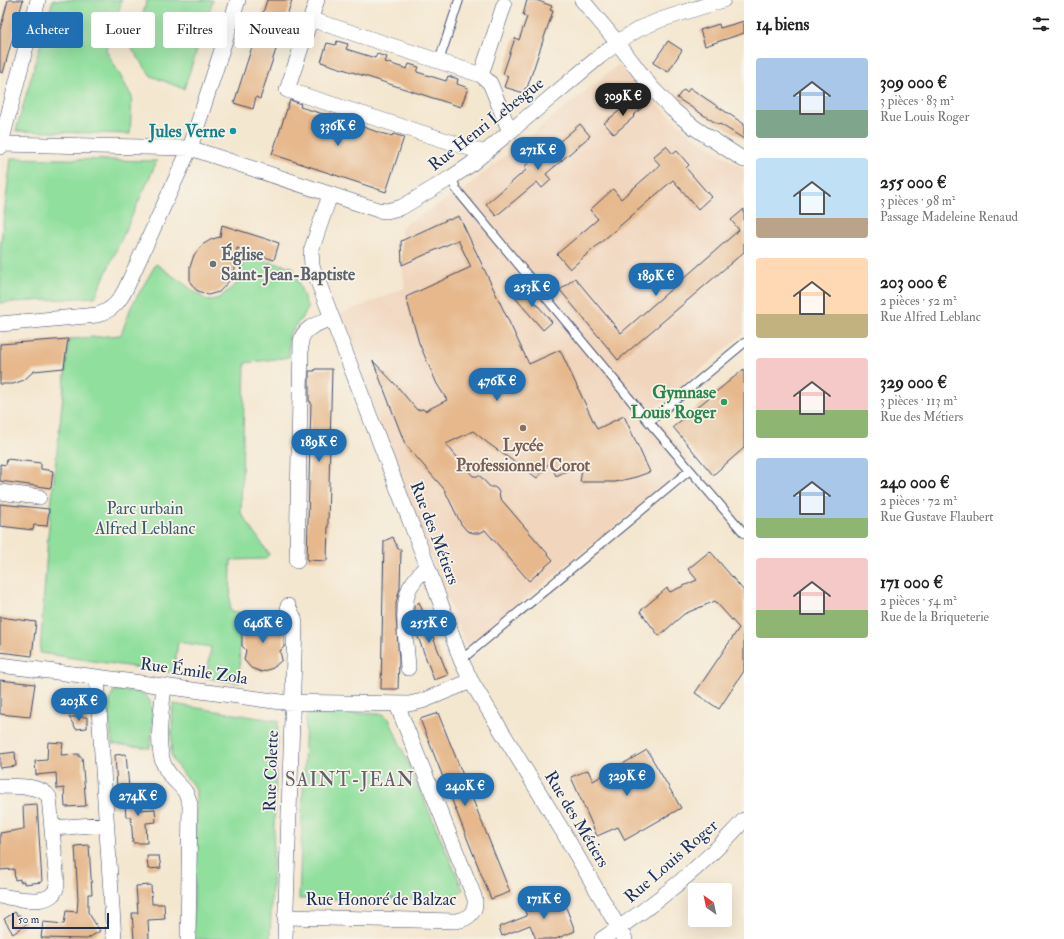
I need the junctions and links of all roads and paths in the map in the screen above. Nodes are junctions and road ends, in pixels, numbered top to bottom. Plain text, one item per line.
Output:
1 (38, 0) edge
2 (238, 0) edge
3 (317, 0) edge
4 (459, 0) edge
5 (582, 0) edge
6 (723, 0) edge
7 (504, 5) dead end
8 (313, 12) edge
9 (314, 20) edge
10 (617, 42) junction
11 (301, 48) edge
12 (439, 61) junction
13 (481, 75) junction
14 (510, 132) junction
15 (0, 145) edge
16 (190, 148) junction
17 (486, 153) junction
18 (744, 160) edge
19 (452, 177) junction
20 (330, 195) junction
21 (332, 318) junction
22 (0, 324) edge
23 (744, 343) edge
24 (649, 422) junction
25 (690, 470) junction
26 (0, 492) edge
27 (40, 497) dead end
28 (744, 533) edge
29 (297, 561) dead end
30 (427, 565) junction
31 (288, 606) dead end
32 (461, 660) junction
33 (0, 665) edge
34 (408, 668) dead end
35 (93, 676) junction
36 (471, 681) junction
37 (164, 686) junction
38 (292, 703) junction
39 (397, 705) junction
40 (0, 786) edge
41 (744, 820) edge
42 (107, 824) junction
43 (52, 828) junction
44 (0, 896) edge
45 (285, 918) junction
46 (622, 933) edge
47 (114, 939) edge
48 (188, 939) edge
49 (284, 939) edge
50 (602, 939) edge

1 - 15 street
2 - 16 street
3 - 8 street
4 - 12 lane
5 - 10 street
6 - 10 street, Rue Henri Lebesgue
7 - 13 street
9 - 12 street
10 - 14 street, Rue Henri Lebesgue
10 - 18 street
11 - 17 street
12 - 13 street
13 - 14 street
14 - 17 street, Rue Henri Lebesgue
15 - 16 street, Rue Henri Lebesgue
16 - 20 street, Rue Henri Lebesgue
16 - 22 street
17 - 19 street, Rue Henri Lebesgue
19 - 20 street, Rue Henri Lebesgue
19 - 24 lane
20 - 21 street, Rue des Métiers
21 - 29 street
21 - 30 street, Rue des Métiers
23 - 24 lane
24 - 25 lane
25 - 28 lane
25 - 32 lane
26 - 27 street
30 - 32 street, Rue des Métiers
30 - 34 street
31 - 38 street, Rue Colette
32 - 36 street, Rue des Métiers
33 - 35 street, Rue Émile Zola
35 - 37 street, Rue Émile Zola
35 - 42 street
36 - 39 street, Rue Émile Zola
36 - 46 street, Rue des Métiers
37 - 38 street, Rue Émile Zola
37 - 48 street
38 - 39 street, Rue Émile Zola
38 - 45 street, Rue Colette
39 - 45 street, Rue Honoré de Balzac
40 - 43 street
41 - 46 street, Rue Louis Roger
42 - 43 street
42 - 47 street
43 - 44 street
45 - 49 street, Rue Colette
46 - 50 street, Rue Louis Roger

